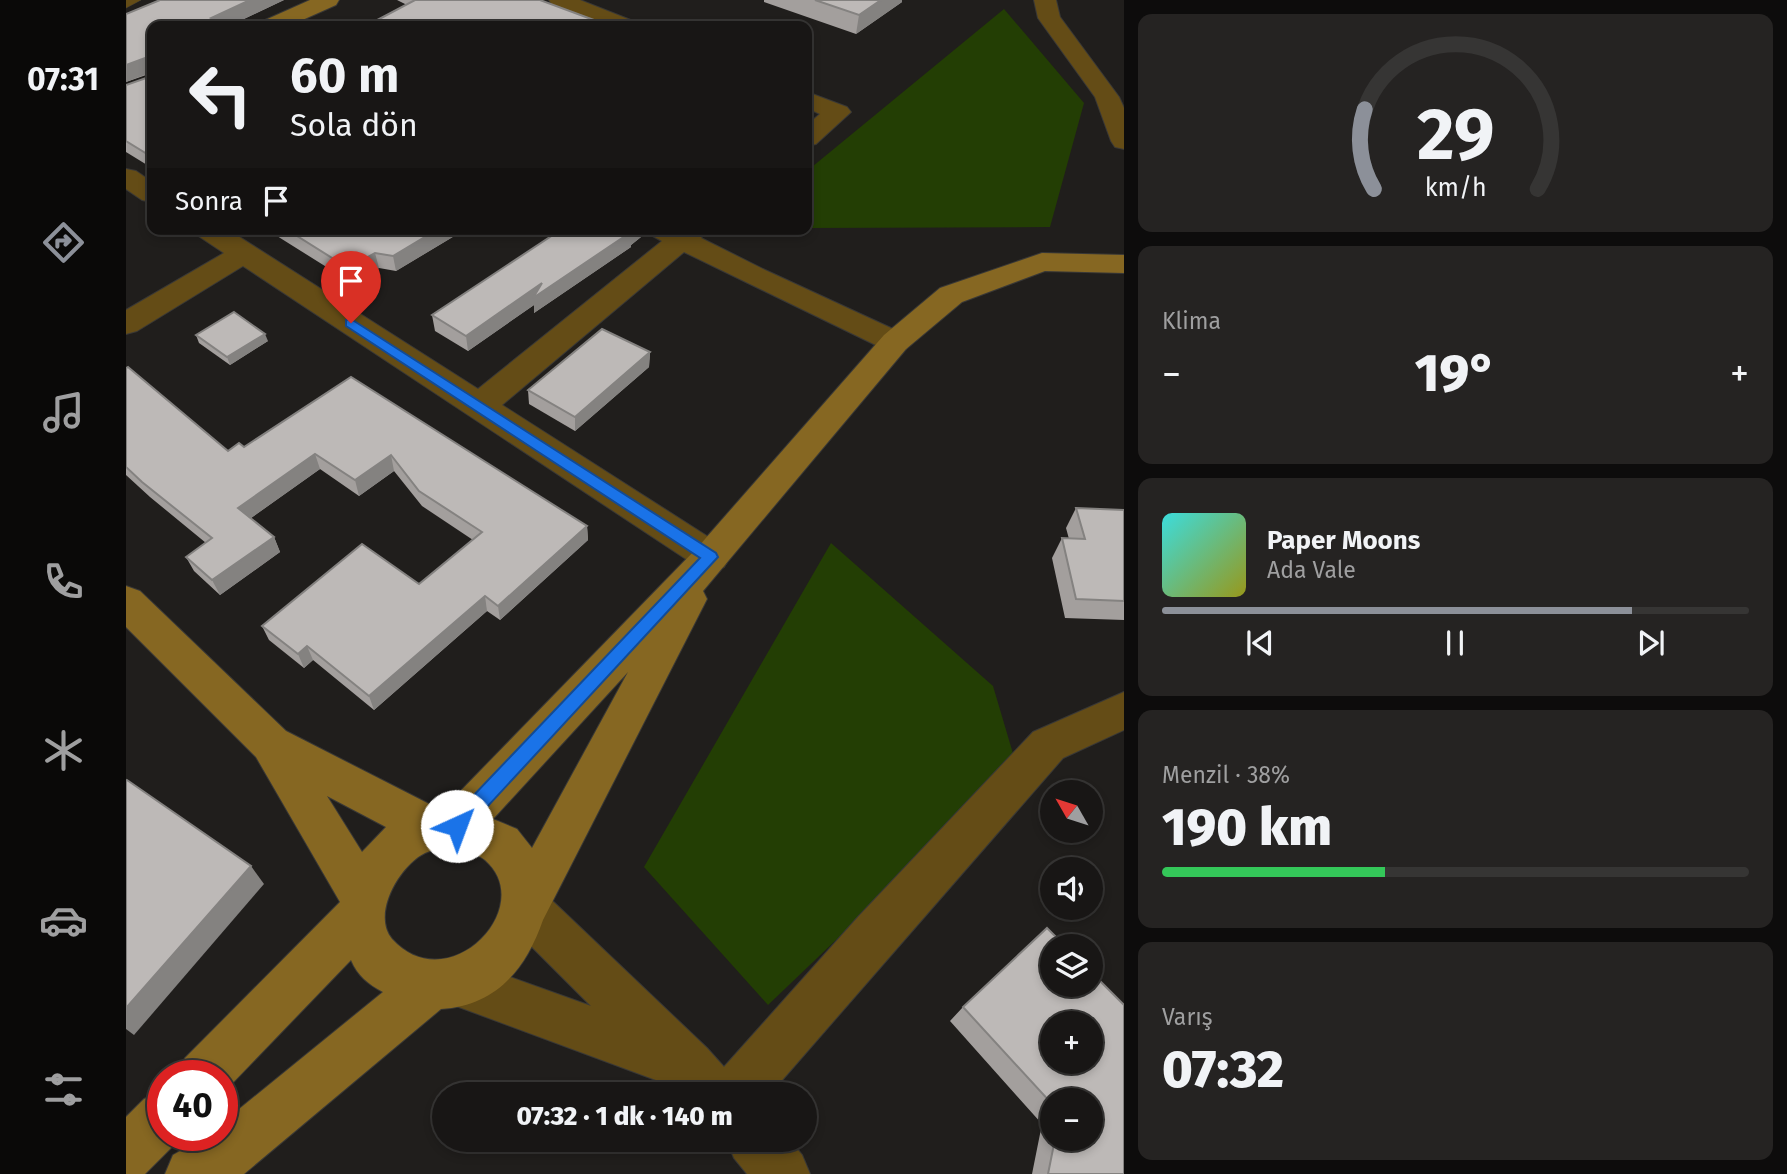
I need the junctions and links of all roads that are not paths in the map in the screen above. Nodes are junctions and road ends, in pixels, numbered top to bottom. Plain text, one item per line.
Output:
1 (134, 0) edge
2 (328, 0) edge
3 (560, 0) edge
4 (1045, 0) edge
5 (126, 4) edge
6 (282, 21) edge
7 (612, 21) edge
8 (1115, 97) edge
9 (812, 101) edge
10 (812, 134) edge
11 (1124, 141) edge
12 (126, 177) edge
13 (147, 191) edge
14 (216, 235) edge
15 (677, 235) edge
16 (682, 235) edge
17 (244, 253) junction
18 (1124, 264) edge
19 (126, 324) edge
20 (895, 342) junction
21 (479, 406) junction
22 (710, 557) junction
23 (126, 603) edge
24 (1124, 710) edge
25 (271, 744) junction
26 (445, 827) junction
27 (363, 906) junction
28 (525, 907) junction
29 (444, 985) junction
30 (218, 1060) edge
31 (701, 1080) edge
32 (746, 1082) edge
33 (147, 1134) edge
34 (764, 1152) edge
35 (126, 1155) edge
36 (192, 1174) edge
37 (783, 1174) edge

1 - 5 lane
2 - 6 street
3 - 7 street
4 - 8 street
8 - 11 street
9 - 10 street
12 - 13 street
14 - 17 street
15 - 21 street
16 - 20 street
17 - 19 street
17 - 21 street
18 - 20 street
20 - 22 street
21 - 22 street
22 - 26 street
22 - 28 street
23 - 25 street
24 - 32 street
25 - 26 street
25 - 27 street
26 - 27 street
26 - 28 street
27 - 29 street
27 - 30 street
28 - 29 street
28 - 31 street
29 - 31 street
29 - 36 street
33 - 35 street
34 - 37 street

